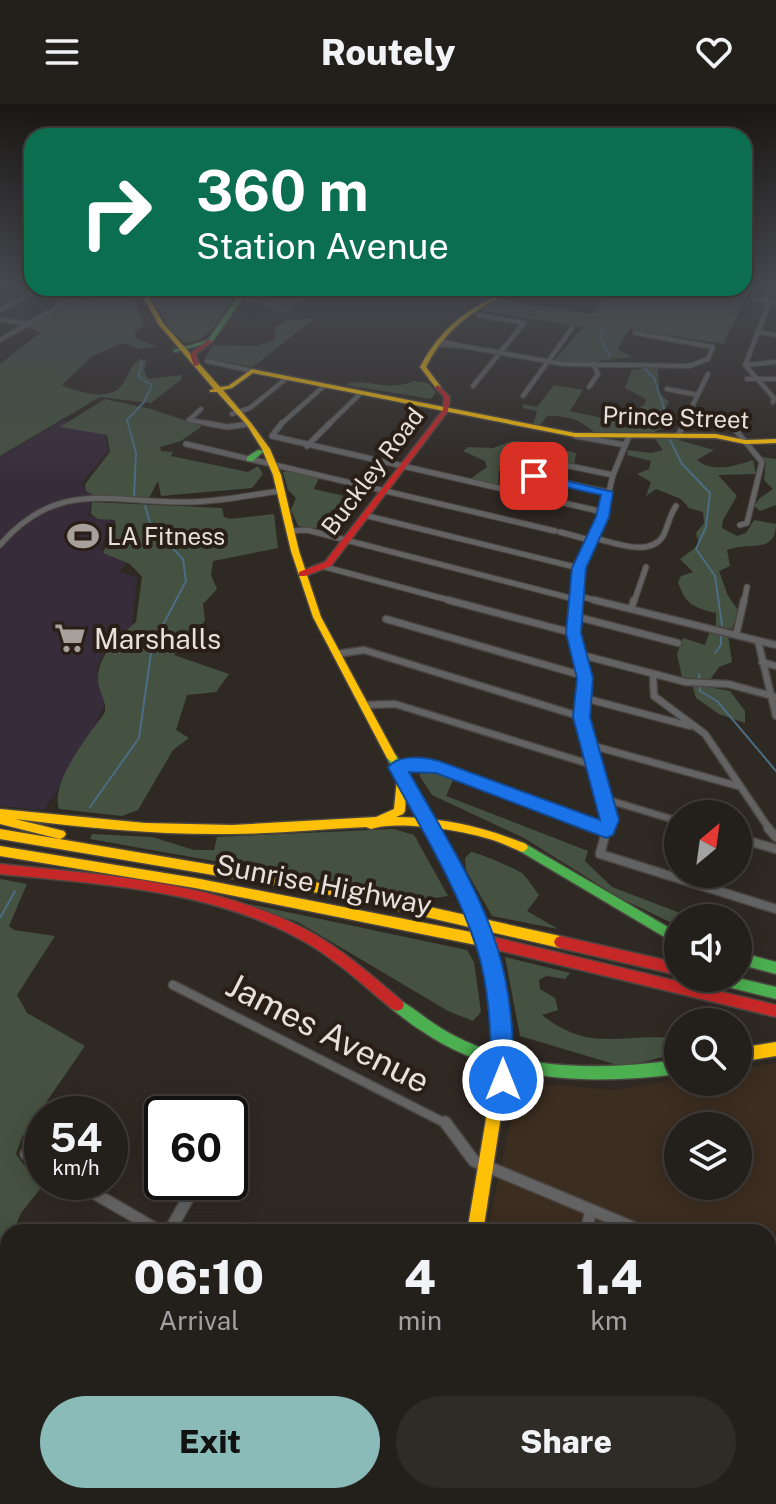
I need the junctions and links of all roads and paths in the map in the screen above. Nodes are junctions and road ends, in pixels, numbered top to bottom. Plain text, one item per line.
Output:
1 (181, 352) edge
2 (183, 352) edge
3 (195, 352) edge
4 (432, 352) edge
5 (497, 352) edge
6 (555, 352) edge
7 (709, 352) edge
8 (750, 352) edge
9 (501, 353) junction
10 (548, 362) junction
11 (776, 362) edge
12 (201, 363) junction
13 (593, 363) junction
14 (745, 364) junction
15 (252, 371) junction
16 (708, 374) dead end
17 (287, 378) junction
18 (747, 379) dead end
19 (757, 379) junction
20 (776, 379) edge
21 (324, 386) junction
22 (473, 386) dead end
23 (589, 387) dead end
24 (667, 389) dead end
25 (216, 391) junction
26 (361, 393) junction
27 (698, 395) junction
28 (523, 396) dead end
29 (773, 402) dead end
30 (201, 409) dead end
31 (446, 410) junction
32 (240, 419) junction
33 (733, 427) dead end
34 (678, 436) junction
35 (627, 441) junction
36 (776, 441) edge
37 (745, 442) junction
38 (186, 444) dead end
39 (307, 446) junction
40 (511, 454) dead end
41 (265, 462) junction
42 (404, 467) junction
43 (290, 468) joint
44 (613, 475) junction
45 (534, 476) dead end
46 (386, 492) junction
47 (607, 492) junction
48 (279, 494) junction
49 (676, 506) dead end
50 (603, 512) junction
51 (368, 516) junction
52 (740, 525) dead end
53 (289, 531) junction
54 (594, 539) junction
55 (348, 541) junction
56 (0, 545) edge
57 (325, 567) junction
58 (646, 567) dead end
59 (579, 568) junction
60 (302, 574) junction
61 (747, 587) dead end
62 (575, 597) junction
63 (631, 609) junction
64 (574, 616) junction
65 (386, 619) dead end
66 (573, 633) junction
67 (736, 635) junction
68 (758, 641) junction
69 (678, 643) dead end
70 (776, 645) edge
71 (336, 654) junction
72 (578, 654) junction
73 (762, 662) junction
74 (776, 666) edge
75 (653, 674) junction
76 (584, 676) junction
77 (654, 696) junction
78 (772, 696) edge
79 (584, 698) junction
80 (364, 705) junction
81 (650, 715) junction
82 (776, 716) edge
83 (582, 717) junction
84 (696, 727) junction
85 (590, 745) junction
86 (596, 766) junction
87 (400, 771) junction
88 (738, 786) junction
89 (605, 799) junction
90 (0, 810) edge
91 (664, 817) edge
92 (0, 820) edge
93 (428, 823) junction
94 (371, 825) junction
95 (606, 830) junction
96 (0, 834) edge
97 (776, 837) edge
98 (752, 842) edge
99 (776, 849) edge
100 (0, 853) edge
101 (142, 855) junction
102 (0, 869) edge
103 (776, 909) edge
104 (664, 933) edge
105 (752, 962) edge
106 (664, 966) edge
107 (776, 968) edge
108 (173, 985) dead end
109 (752, 985) edge
110 (752, 985) edge
111 (776, 990) edge
112 (776, 1011) edge
113 (776, 1049) edge
114 (752, 1053) edge
115 (504, 1064) junction
116 (664, 1069) edge
117 (488, 1165) junction
118 (106, 1200) edge
119 (187, 1200) edge
120 (591, 1210) junction
121 (147, 1224) edge
122 (173, 1224) edge
123 (477, 1224) edge
124 (588, 1224) edge
125 (625, 1224) edge

1 - 25 main road
2 - 12 main road
3 - 12 main road
4 - 31 main road, Buckley Road
5 - 9 street
6 - 10 street
7 - 13 street
8 - 14 street
9 - 10 street
9 - 22 street
10 - 13 street
10 - 28 street
11 - 14 street
12 - 15 street
12 - 25 main road
13 - 23 street
14 - 19 street
15 - 17 main road, Prince Street
15 - 25 main road
16 - 27 street
17 - 21 main road, Prince Street
17 - 32 street
18 - 19 street
19 - 20 street
19 - 29 street
21 - 26 main road, Prince Street
21 - 39 street
24 - 27 street
25 - 32 main road
26 - 31 main road, Prince Street
26 - 39 street
27 - 34 street
30 - 32 street
31 - 35 main road, Prince Street
31 - 42 main road, Buckley Road
32 - 41 main road
32 - 41 main road
33 - 37 street
34 - 35 main road, Prince Street
34 - 37 main road, Prince Street
35 - 44 street
36 - 37 main road, Prince Street
37 - 52 street
38 - 41 street
39 - 42 street
40 - 44 street
41 - 43 main road
41 - 48 main road
42 - 46 main road, Buckley Road
42 - 50 street
43 - 46 street
44 - 47 street
45 - 47 street
46 - 51 main road, Buckley Road
46 - 54 street
47 - 50 street
48 - 53 main road
48 - 56 street
49 - 54 street
50 - 54 street
51 - 55 main road, Buckley Road
51 - 59 street
53 - 55 street
53 - 60 main road
54 - 59 street
55 - 57 main road, Buckley Road
55 - 62 street
57 - 60 main road, Buckley Road
57 - 66 street
58 - 63 street
59 - 62 street
60 - 71 main road
61 - 67 street
62 - 63 street
62 - 64 street
63 - 67 street
64 - 66 street
64 - 69 street
65 - 76 street
66 - 72 street
67 - 68 street
68 - 70 street
68 - 73 street
71 - 80 main road
71 - 83 street
72 - 75 street
72 - 76 street
73 - 74 street
73 - 78 street
75 - 77 street
75 - 78 street
76 - 79 street
77 - 81 street
77 - 84 street
78 - 82 street
79 - 81 street
79 - 83 street
80 - 86 street
80 - 87 main road
81 - 84 street
83 - 85 street
84 - 88 street
85 - 86 street
85 - 88 street
86 - 89 street
87 - 93 main road
87 - 94 main road
87 - 95 street
88 - 97 street
89 - 91 street
89 - 95 street
90 - 94 main road
92 - 101 main road
93 - 94 main road
93 - 104 main road
93 - 115 main road, bridge
95 - 103 street
96 - 101 main road, Sunrise Highway
98 - 99 street
100 - 112 main road, Sunrise Highway
101 - 106 main road, Sunrise Highway
102 - 115 main road
105 - 107 main road
108 - 117 street, James Avenue
109 - 111 main road
110 - 111 main road
113 - 114 main road
115 - 116 main road
115 - 117 main road
117 - 120 street, James Avenue
117 - 123 main road
118 - 121 street
119 - 122 street
120 - 124 street
120 - 125 street, James Avenue

